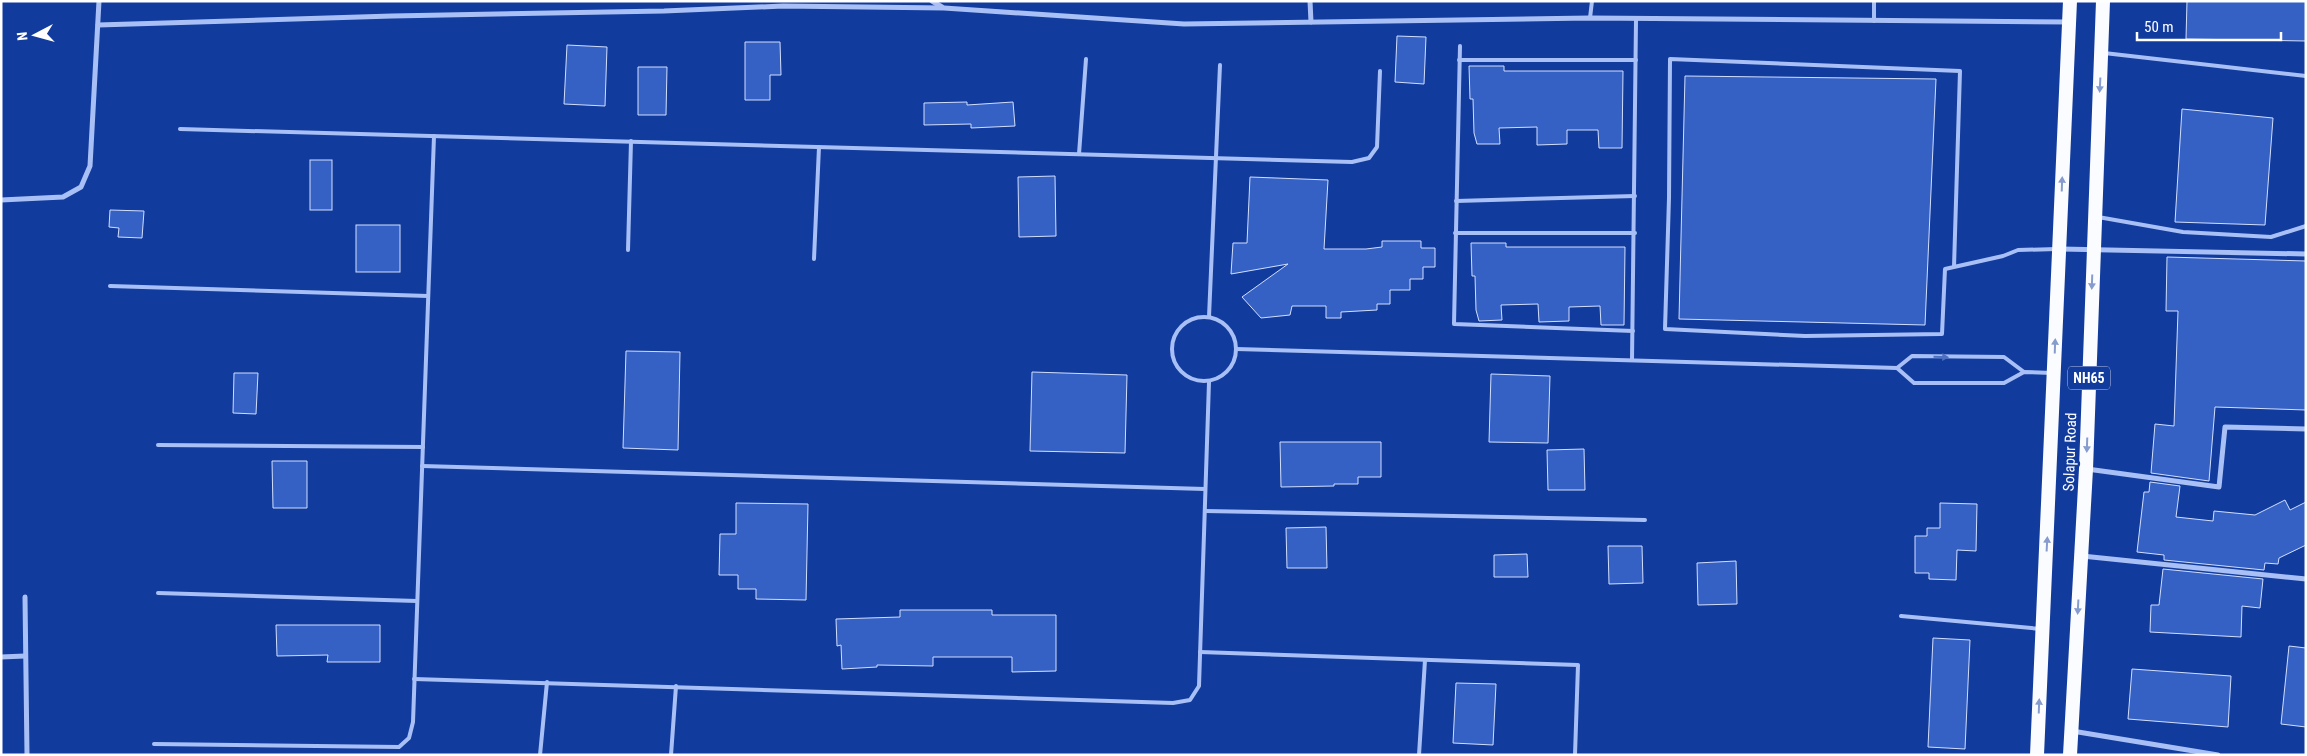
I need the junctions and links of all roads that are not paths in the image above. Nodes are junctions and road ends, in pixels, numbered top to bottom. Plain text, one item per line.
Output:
1 (99, 1) edge
2 (932, 1) edge
3 (1310, 1) edge
4 (1592, 1) edge
5 (1874, 1) edge
6 (2070, 1) edge
7 (2103, 1) edge
8 (944, 8) junction
9 (1590, 18) junction
10 (1636, 20) junction
11 (1874, 21) junction
12 (1310, 22) junction
13 (2069, 22) junction
14 (98, 26) junction
15 (1460, 46) dead end
16 (2102, 53) junction
17 (1086, 59) dead end
18 (1459, 60) junction
19 (1636, 60) junction
20 (1220, 65) dead end
21 (1380, 70) dead end
22 (2306, 76) edge
23 (180, 129) dead end
24 (434, 136) junction
25 (631, 141) junction
26 (819, 146) junction
27 (1080, 154) junction
28 (1216, 158) junction
29 (1636, 196) junction
30 (1, 200) edge
31 (1456, 202) junction
32 (2094, 217) junction
33 (2306, 226) edge
34 (1455, 233) junction
35 (1635, 233) junction
36 (2059, 249) junction
37 (628, 250) dead end
38 (2093, 250) junction
39 (2306, 254) edge
40 (814, 259) dead end
41 (1954, 267) junction
42 (110, 286) dead end
43 (428, 296) junction
44 (1209, 317) junction
45 (1633, 331) junction
46 (1236, 349) junction
47 (1632, 360) junction
48 (1897, 368) junction
49 (2024, 372) junction
50 (2054, 373) junction
51 (1210, 382) junction
52 (2306, 429) edge
53 (158, 445) dead end
54 (423, 446) junction
55 (422, 466) junction
56 (2086, 469) junction
57 (1205, 489) junction
58 (1205, 511) junction
59 (1645, 520) dead end
60 (2081, 556) junction
61 (2306, 579) edge
62 (158, 593) dead end
63 (25, 596) dead end
64 (417, 601) junction
65 (1901, 616) dead end
66 (2043, 629) junction
67 (1200, 652) junction
68 (25, 656) junction
69 (1, 657) edge
70 (1426, 660) junction
71 (414, 679) junction
72 (547, 682) junction
73 (676, 686) junction
74 (2071, 731) junction
75 (154, 744) dead end
76 (27, 755) edge
77 (540, 755) edge
78 (671, 755) edge
79 (1419, 755) edge
80 (1575, 755) edge
81 (2037, 755) edge
82 (2070, 755) edge
83 (2218, 755) edge

1 - 14 street
2 - 8 street
3 - 12 street
4 - 9 lane
5 - 11 lane
6 - 13 highway, Solapur Road / NH65
7 - 16 highway, Solapur Road / NH65
8 - 12 street
8 - 14 street
9 - 10 street
9 - 12 street
10 - 11 street
10 - 19 lane
11 - 13 street
36 -> 13 highway, Solapur Road / NH65
14 - 30 street
15 - 18 lane
16 - 22 lane
16 -> 32 highway, Solapur Road / NH65
17 - 27 lane
18 - 19 lane
18 - 31 lane
19 - 29 lane
20 - 28 lane
21 - 28 lane
23 - 24 lane
24 - 25 lane
24 - 43 lane
25 - 26 lane
25 - 37 lane
26 - 27 lane
26 - 40 lane
27 - 28 lane
28 - 44 lane
29 - 31 lane
29 - 35 lane
31 - 34 lane
32 - 33 lane
32 - 38 highway, Solapur Road / NH65
34 - 35 lane
34 - 45 lane
35 - 45 lane
36 - 38 street
36 - 41 lane
50 -> 36 highway, Solapur Road / NH65
38 - 39 street
38 -> 56 highway, Solapur Road / NH65
41 - 41 lane
42 - 43 lane
43 - 54 lane
44 - 46 lane
44 - 51 lane
45 - 47 lane
46 - 47 lane
46 - 51 lane
47 - 48 lane
48 - 49 lane
48 -> 49 lane
49 - 50 lane
66 -> 50 highway, Solapur Road / NH65
51 - 57 lane
52 - 56 street
53 - 54 lane
54 - 55 lane
55 - 57 lane
55 - 64 lane
56 - 60 highway, Solapur Road / NH65
57 - 58 lane
58 - 59 lane
58 - 67 lane
60 - 61 street
60 -> 74 highway, Solapur Road / NH65
62 - 64 lane
63 - 68 street
64 - 71 lane
65 - 66 lane
81 -> 66 highway, Solapur Road / NH65
67 - 70 lane
67 - 73 lane
68 - 69 street
68 - 76 street
70 - 79 lane
70 - 80 lane
71 - 72 lane
71 - 75 lane
72 - 73 lane
72 - 77 lane
73 - 78 lane
74 - 82 highway, Solapur Road / NH65
74 - 83 street

